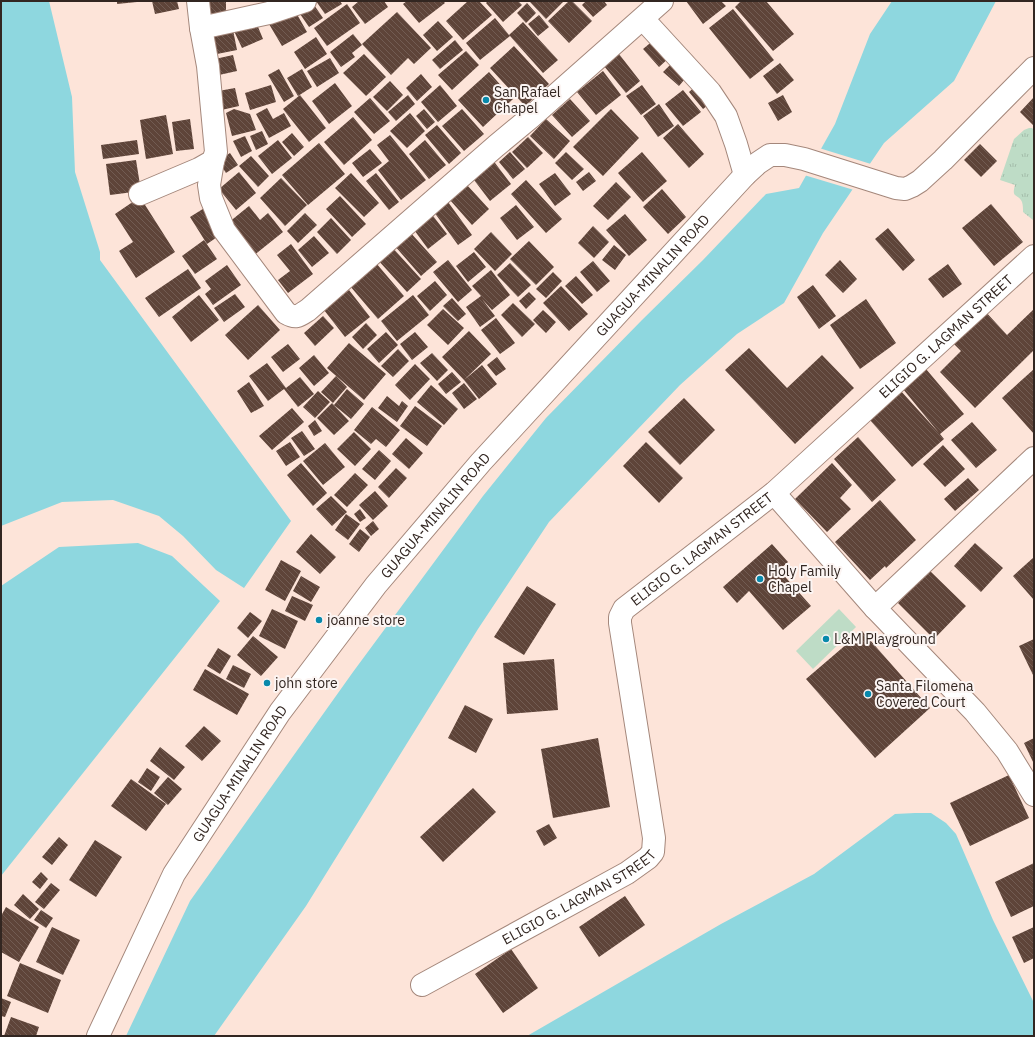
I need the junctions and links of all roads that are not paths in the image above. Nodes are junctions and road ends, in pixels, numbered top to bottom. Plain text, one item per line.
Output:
1 (198, 1) edge
2 (305, 1) edge
3 (662, 1) edge
4 (643, 19) junction
5 (201, 28) junction
6 (1034, 68) edge
7 (213, 161) junction
8 (745, 175) junction
9 (140, 194) dead end
10 (1034, 256) edge
11 (1034, 458) edge
12 (774, 494) junction
13 (875, 608) junction
14 (1034, 795) edge
15 (422, 985) dead end
16 (98, 1036) edge

1 - 5 street
2 - 5 street
3 - 4 street
4 - 7 street
4 - 8 street
5 - 7 street
6 - 8 street, GUAGUA-MINALIN ROAD
7 - 9 street
8 - 16 street, GUAGUA-MINALIN ROAD
10 - 12 street, ELIGIO G. LAGMAN STREET
11 - 13 street
12 - 13 street
12 - 15 street, ELIGIO G. LAGMAN STREET
13 - 14 street

